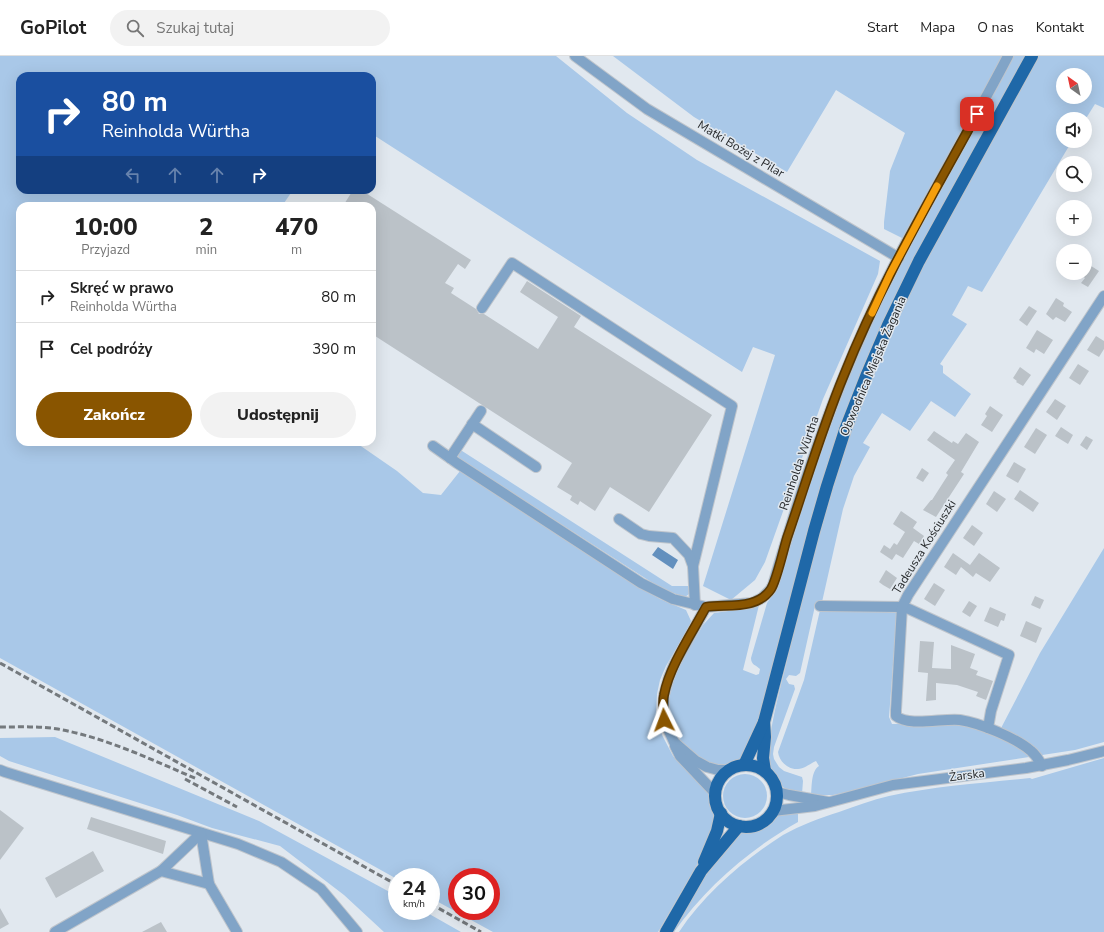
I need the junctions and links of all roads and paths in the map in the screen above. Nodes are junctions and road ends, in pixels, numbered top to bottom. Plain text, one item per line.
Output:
1 (575, 56) edge
2 (1008, 56) edge
3 (1032, 56) edge
4 (899, 258) junction
5 (1104, 296) edge
6 (482, 308) dead end
7 (481, 411) dead end
8 (472, 424) junction
9 (433, 446) dead end
10 (450, 458) junction
11 (536, 467) dead end
12 (619, 519) dead end
13 (693, 566) junction
14 (695, 604) junction
15 (820, 606) dead end
16 (706, 607) junction
17 (902, 607) junction
18 (764, 722) junction
19 (988, 728) junction
20 (674, 742) junction
21 (1103, 751) edge
22 (744, 765) junction
23 (1042, 766) junction
24 (0, 770) edge
25 (729, 770) junction
26 (765, 772) junction
27 (777, 792) junction
28 (715, 793) junction
29 (830, 802) junction
30 (773, 811) junction
31 (721, 813) junction
32 (738, 826) junction
33 (201, 833) junction
34 (162, 871) junction
35 (701, 871) junction
36 (209, 884) junction
37 (54, 932) edge
38 (237, 932) edge
39 (357, 932) edge
40 (666, 932) edge

1 - 4 street, Matki Bożej z Pilar
2 - 4 street, Reinholda Würtha
3 - 18 main road, Obwodnica Miejska Żagania
4 - 16 street, Reinholda Würtha
5 - 17 street, Tadeusza Kościuszki
6 - 13 street
7 - 8 street
8 - 10 street
8 - 11 street
9 - 10 street
10 - 14 street
12 - 13 street
13 - 14 street
14 - 16 street
15 - 17 street
16 - 20 street
17 - 19 street
17 - 19 street, Tadeusza Kościuszki
18 - 22 main road, Obwodnica Miejska Żagania
18 - 26 main road, Obwodnica Miejska Żagania
19 - 23 street, Tadeusza Kościuszki
20 - 25 street
20 - 28 street
21 - 23 street, Żarska
22 - 25 main road
22 - 26 main road
23 - 29 street, Żarska
24 - 33 street
25 - 28 main road
26 - 27 main road
27 - 29 street, Żarska
27 - 30 main road
28 - 31 main road
29 - 30 street, Żarska
30 - 32 main road
31 - 32 main road
31 - 35 main road
32 - 35 main road
33 - 34 street
33 - 36 street
33 - 39 street
34 - 36 street
34 - 37 street
35 - 40 main road
36 - 38 street

